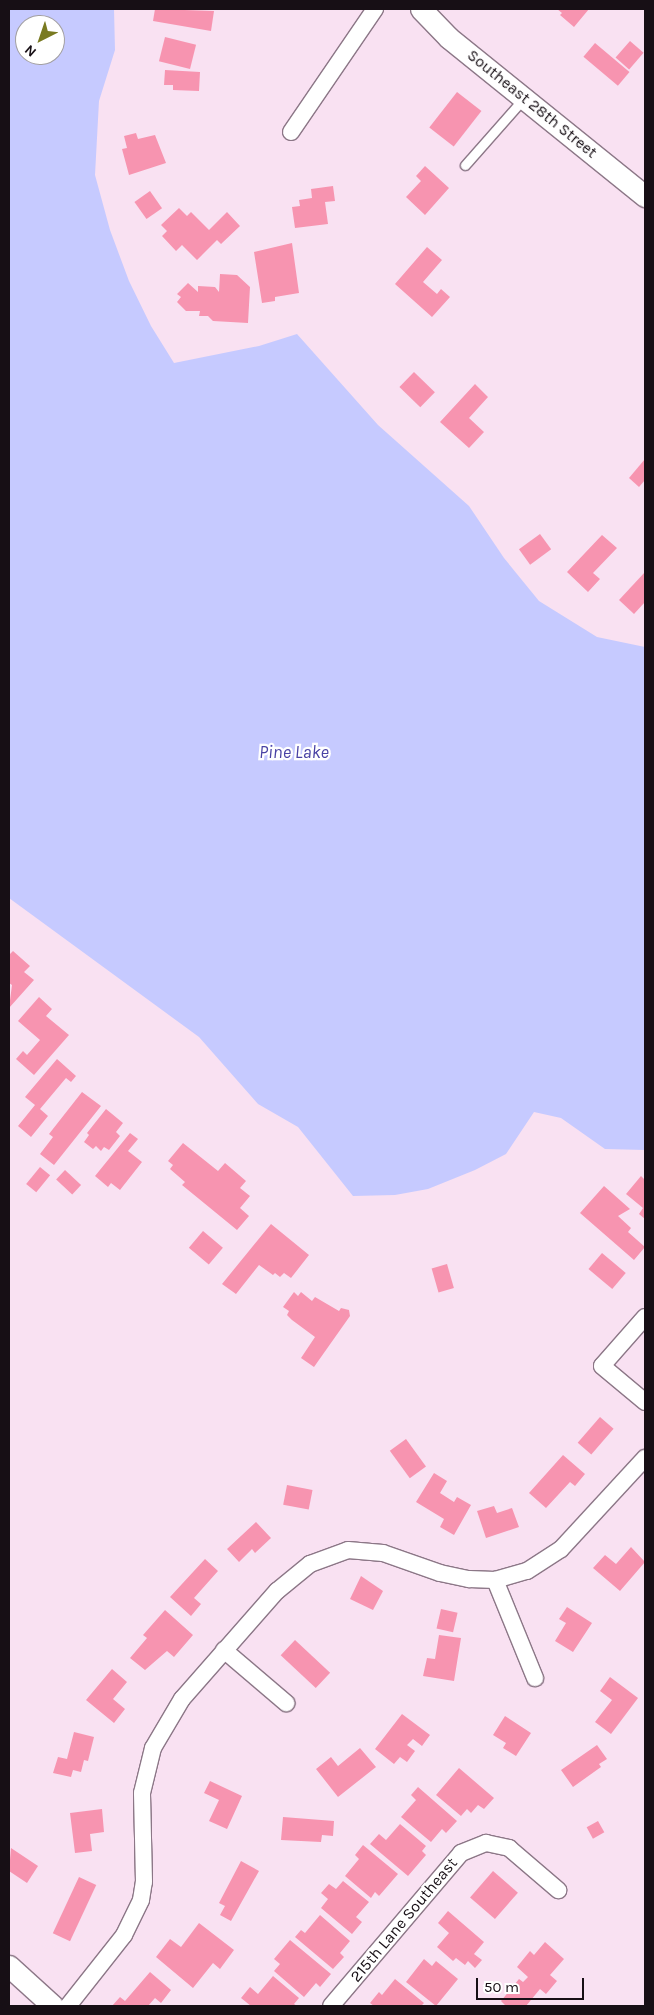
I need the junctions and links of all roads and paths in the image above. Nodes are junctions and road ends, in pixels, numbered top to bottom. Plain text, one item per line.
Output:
1 (375, 9) edge
2 (421, 9) edge
3 (524, 98) junction
4 (291, 132) dead end
5 (465, 165) dead end
6 (645, 196) edge
7 (645, 1317) edge
8 (645, 1402) edge
9 (645, 1458) edge
10 (495, 1580) junction
11 (224, 1650) junction
12 (534, 1678) dead end
13 (286, 1703) dead end
14 (558, 1890) dead end
15 (9, 1966) edge
16 (53, 2006) edge
17 (68, 2006) edge
18 (331, 2006) edge

1 - 4 street
2 - 3 street, Southeast 28th Street
3 - 5 lane
3 - 6 street, Southeast 28th Street
7 - 8 street
9 - 10 street
10 - 11 street
10 - 12 street
11 - 13 street
11 - 17 street
14 - 18 street, 215th Lane Southeast
15 - 16 street

